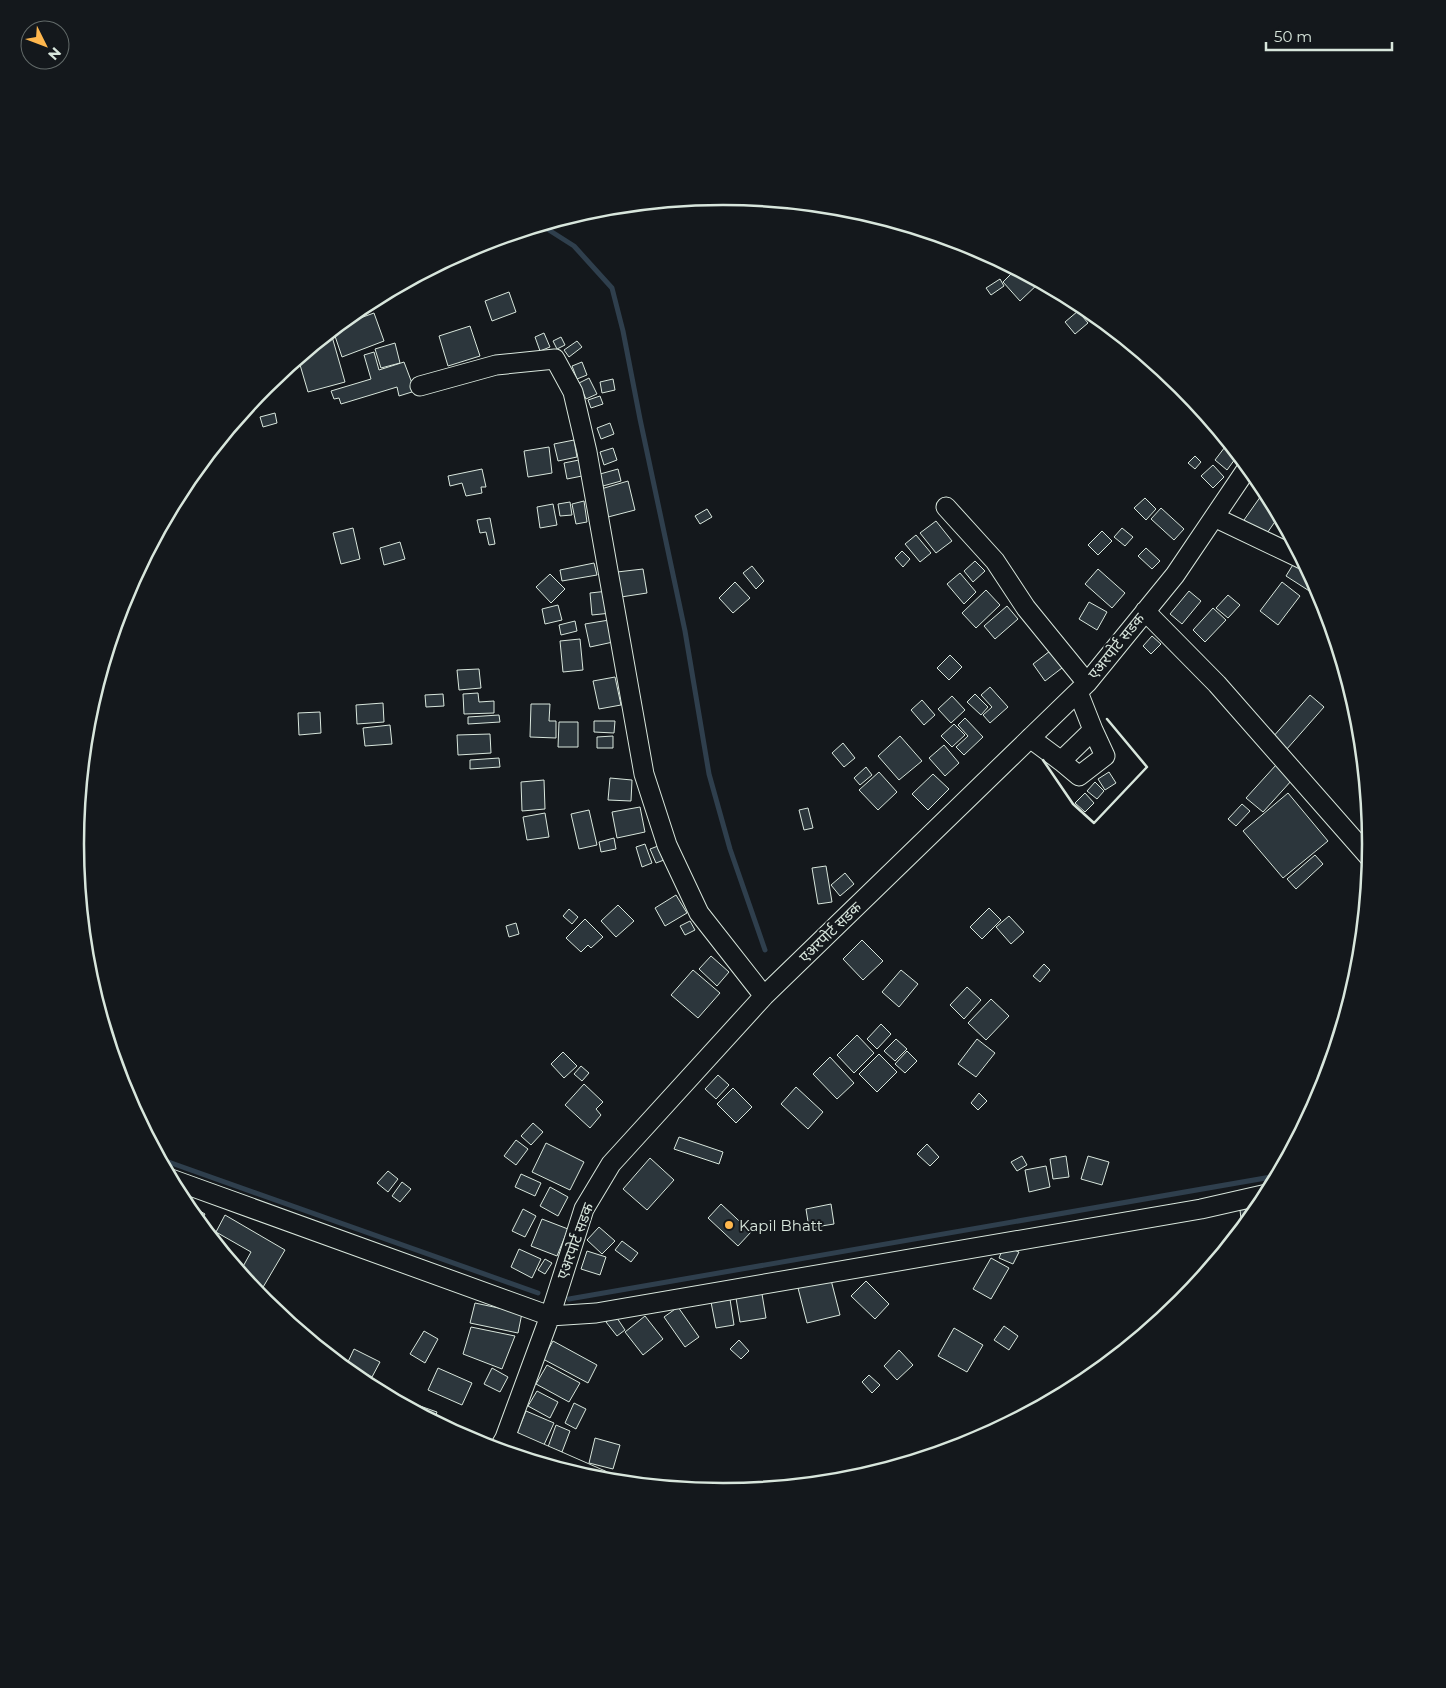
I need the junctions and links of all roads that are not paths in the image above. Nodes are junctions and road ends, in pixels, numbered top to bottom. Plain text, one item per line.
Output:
1 (420, 386) dead end
2 (1244, 473) edge
3 (946, 507) dead end
4 (1214, 517) junction
5 (1293, 555) edge
6 (1145, 611) junction
7 (1083, 687) junction
8 (1093, 730) junction
9 (1030, 738) junction
10 (1061, 761) junction
11 (1362, 849) edge
12 (764, 996) junction
13 (181, 1184) edge
14 (1257, 1196) edge
15 (550, 1316) junction
16 (502, 1444) edge

1 - 12 street
2 - 4 street, एअरपोर्ट सडक
3 - 7 street
4 - 5 street
4 - 6 street, एअरपोर्ट सडक
6 - 7 street, एअरपोर्ट सडक
6 - 11 street
7 - 8 street
7 - 9 street, एअरपोर्ट सडक
8 - 10 street
8 - 10 street
9 - 10 street
9 - 12 street, एअरपोर्ट सडक
12 - 15 street, एअरपोर्ट सडक
13 - 15 street
14 - 15 street
15 - 16 street, एअरपोर्ट सडक

